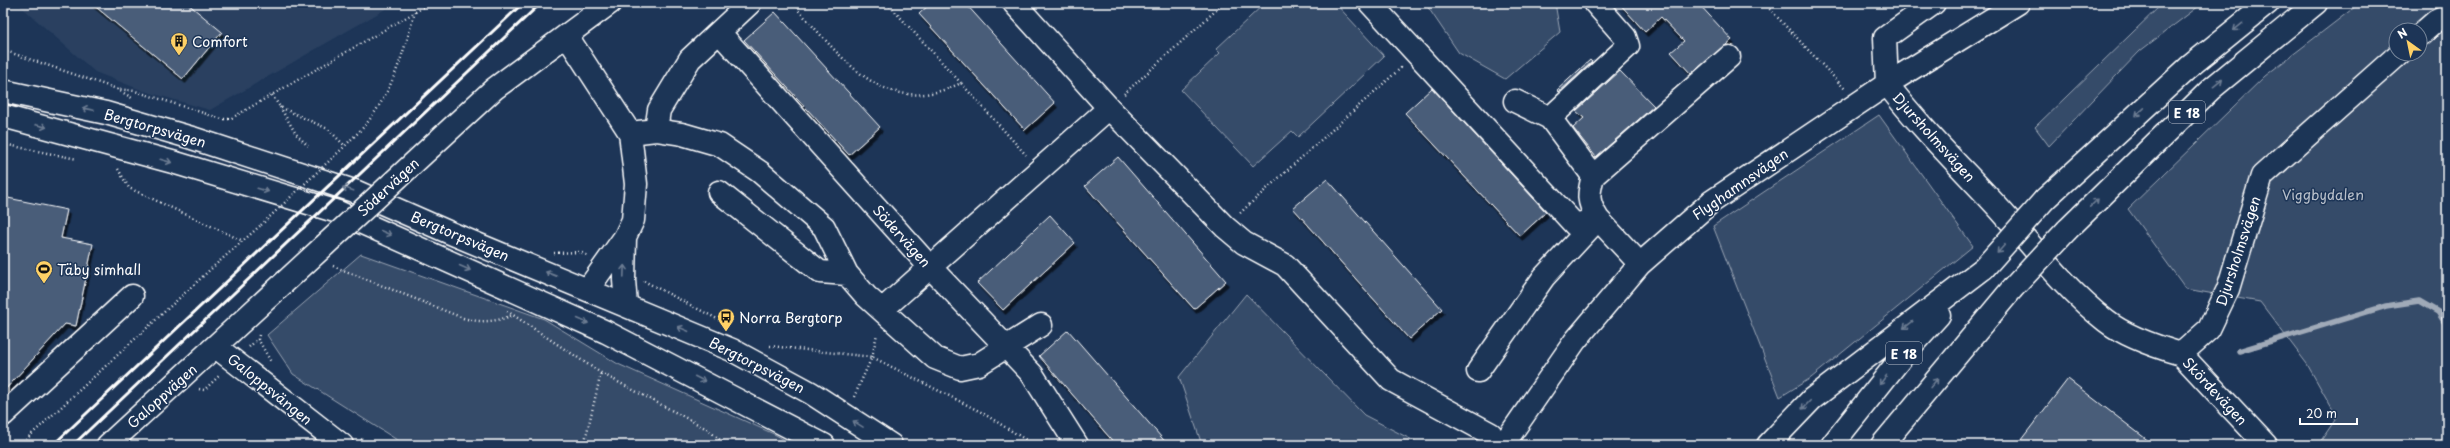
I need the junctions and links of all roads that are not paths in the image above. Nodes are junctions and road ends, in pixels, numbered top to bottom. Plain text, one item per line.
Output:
1 (610, 3) edge
2 (750, 3) edge
3 (1014, 3) edge
4 (1370, 3) edge
5 (1595, 3) edge
6 (1934, 3) edge
7 (2018, 3) edge
8 (2268, 3) edge
9 (2316, 3) edge
10 (2447, 16) edge
11 (2428, 28) edge
12 (719, 32) junction
13 (567, 36) junction
14 (1728, 57) dead end
15 (2390, 62) edge
16 (1887, 84) junction
17 (3, 91) edge
18 (1515, 101) dead end
19 (1109, 108) junction
20 (3, 116) edge
21 (1550, 118) junction
22 (656, 130) junction
23 (630, 133) junction
24 (1593, 176) junction
25 (719, 192) dead end
26 (1598, 219) junction
27 (1640, 264) junction
28 (930, 267) junction
29 (615, 268) junction
30 (1984, 268) junction
31 (847, 274) junction
32 (588, 288) junction
33 (132, 296) dead end
34 (626, 305) junction
35 (882, 310) junction
36 (1041, 325) dead end
37 (216, 347) junction
38 (1006, 349) junction
39 (2181, 354) junction
40 (1478, 371) dead end
41 (3, 415) edge
42 (1497, 440) edge
43 (350, 441) edge
44 (108, 445) edge
45 (824, 445) edge
46 (891, 445) edge
47 (1077, 445) edge
48 (1768, 445) edge
49 (1832, 445) edge
50 (1882, 445) edge
51 (2266, 445) edge

1 - 13 main road, Södervägen
2 - 12 main road
3 - 19 main road
4 - 26 main road
5 - 21 main road
6 - 16 main road
7 - 16 main road, Flyghamnsvägen
8 -> 30 main road, E 18, bridge
50 -> 9 main road, E 18, bridge
10 - 11 main road
12 - 22 main road
12 - 28 main road, Södervägen
13 - 23 main road
13 - 37 main road, Södervägen, bridge
14 - 24 main road
15 - 39 main road, Djursholmsvägen
16 - 27 main road, Flyghamnsvägen
16 - 39 main road, Djursholmsvägen
32 -> 17 main road, Bergtorpsvägen
18 - 21 main road
19 - 28 main road
19 - 42 main road
20 -> 45 main road, Bergtorpsvägen
21 - 24 main road
22 - 23 main road
22 - 31 main road
23 - 29 main road
24 - 26 main road
25 - 31 main road
26 - 27 main road
26 - 40 main road
27 - 42 main road, Flyghamnsvägen
28 - 35 main road
28 - 38 main road, Södervägen
29 - 32 main road
34 -> 29 main road
30 -> 48 main road
30 -> 49 main road, E 18
31 - 35 main road
32 - 34 main road, Bergtorpsvägen
33 - 41 main road
46 -> 34 main road, Bergtorpsvägen
35 - 38 main road
36 - 38 main road
37 - 43 main road, Galoppsvängen
37 - 44 main road, Galoppvägen
38 - 47 main road, Södervägen
39 - 51 main road, Skördevägen

